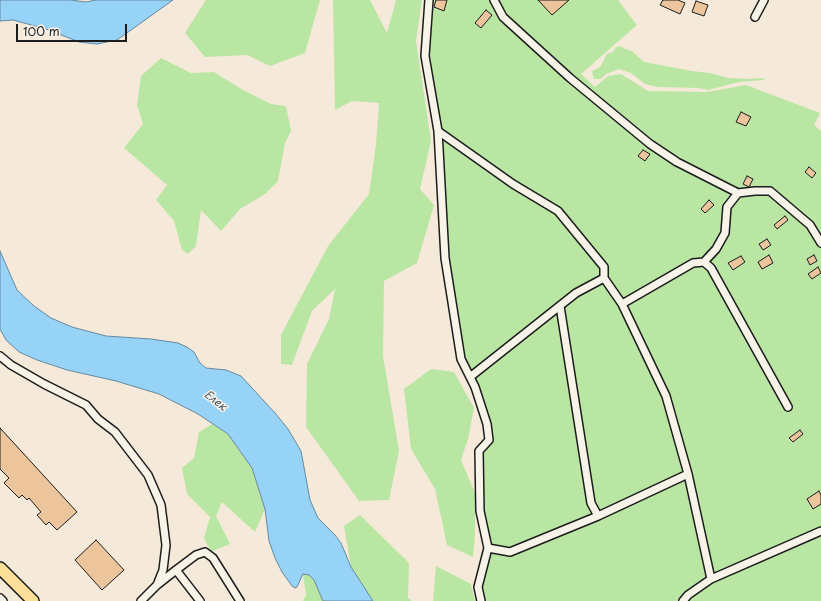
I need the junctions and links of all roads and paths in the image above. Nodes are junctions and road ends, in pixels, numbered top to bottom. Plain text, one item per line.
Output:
1 (429, 0) edge
2 (494, 0) edge
3 (764, 0) edge
4 (755, 17) dead end
5 (438, 131) junction
6 (738, 193) junction
7 (821, 243) edge
8 (704, 262) junction
9 (604, 278) junction
10 (622, 304) junction
11 (560, 306) junction
12 (0, 356) edge
13 (470, 377) junction
14 (788, 407) dead end
15 (688, 474) junction
16 (598, 516) junction
17 (821, 531) edge
18 (488, 548) junction
19 (176, 570) junction
20 (1, 572) edge
21 (711, 579) junction
22 (157, 585) junction
23 (0, 598) edge
24 (3, 601) edge
25 (33, 601) edge
26 (141, 601) edge
27 (200, 601) edge
28 (240, 601) edge
29 (481, 601) edge
30 (683, 601) edge

1 - 5 lane
2 - 6 lane
3 - 4 lane
5 - 9 lane
5 - 13 lane
6 - 7 lane
6 - 8 lane
8 - 10 lane
8 - 14 lane
9 - 10 lane
9 - 11 lane
10 - 15 lane
11 - 13 lane
11 - 16 lane
12 - 22 lane
13 - 18 lane
15 - 16 lane
15 - 21 lane
16 - 18 lane
17 - 21 lane
18 - 29 lane
19 - 22 lane
19 - 27 lane
19 - 28 lane
20 - 25 highway
21 - 30 lane
22 - 26 lane
23 - 24 lane

